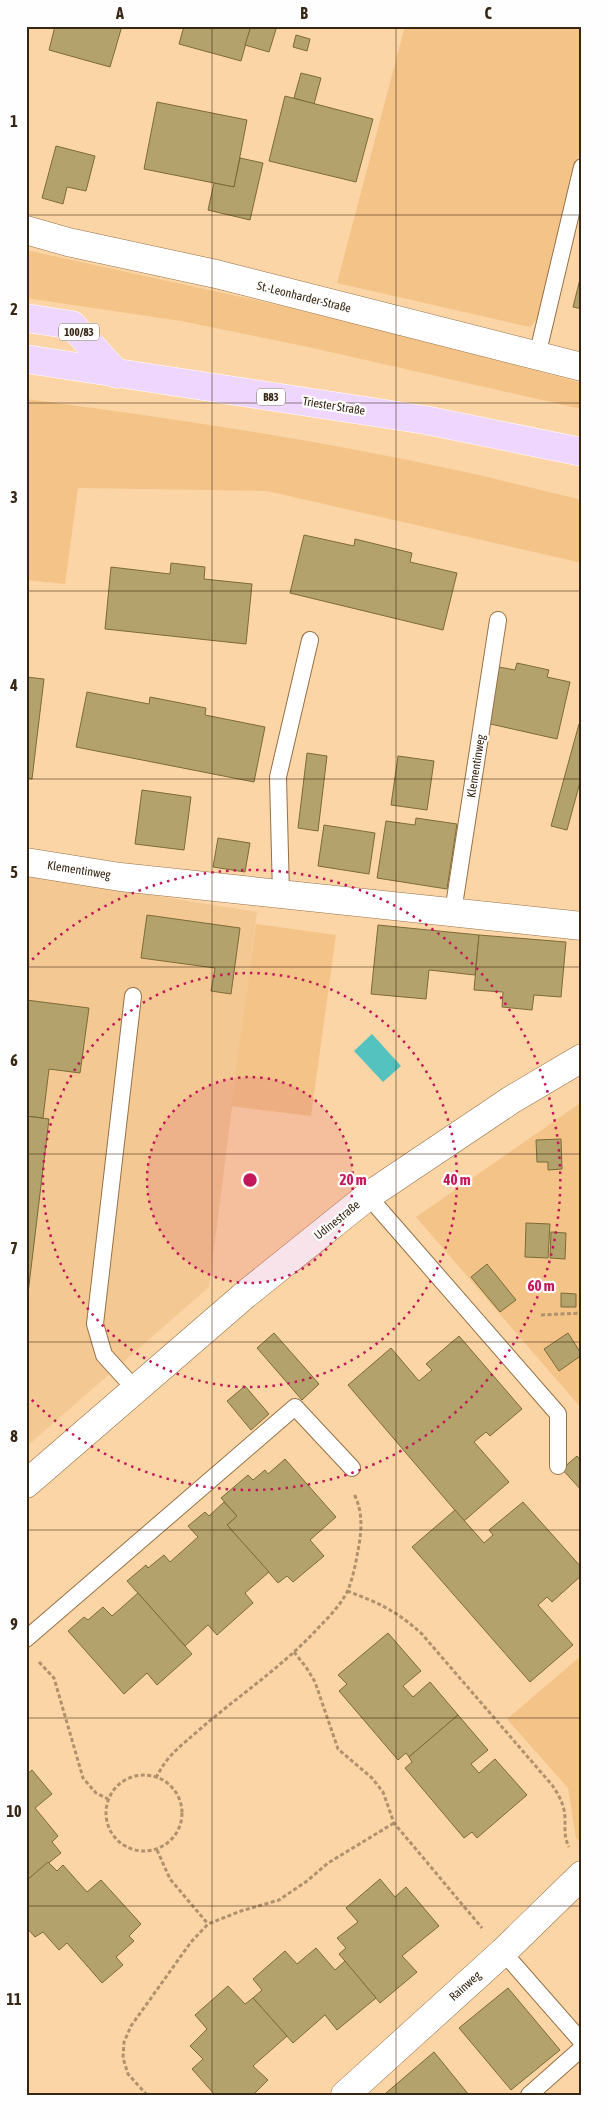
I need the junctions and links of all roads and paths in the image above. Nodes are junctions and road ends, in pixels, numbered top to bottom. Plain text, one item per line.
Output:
1 (582, 167) edge
2 (26, 230) edge
3 (26, 318) edge
4 (537, 356) junction
5 (26, 359) edge
6 (582, 367) edge
7 (117, 374) junction
8 (582, 452) edge
9 (498, 620) dead end
10 (310, 640) dead end
11 (26, 862) edge
12 (281, 894) junction
13 (453, 912) junction
14 (582, 926) edge
15 (133, 996) dead end
16 (582, 1058) edge
17 (368, 1196) junction
18 (582, 1313) edge
19 (541, 1315) dead end
20 (135, 1389) junction
21 (558, 1466) dead end
22 (352, 1468) joint
23 (26, 1484) edge
24 (348, 1591) junction
25 (26, 1639) edge
26 (294, 1652) junction
27 (38, 1661) dead end
28 (156, 1778) junction
29 (108, 1799) junction
30 (394, 1824) junction
31 (157, 1850) junction
32 (577, 1863) edge
33 (208, 1924) junction
34 (503, 1952) junction
35 (582, 2042) edge
36 (582, 2048) edge
37 (147, 2095) edge
38 (345, 2095) edge
39 (529, 2095) edge

1 - 4 lane
2 - 4 street, St.-Leonharder-Straße
3 - 7 main road, 100/83
4 - 6 street, St.-Leonharder-Straße
5 - 7 main road, Triester Straße / B83
7 - 8 main road, Triester Straße / B83
9 - 13 lane, Klementinweg
10 - 12 lane
11 - 12 street, Klementinweg
12 - 13 street, Klementinweg
13 - 14 street, Klementinweg
15 - 20 lane
16 - 17 street, Udinestraße
17 - 20 street, Udinestraße
17 - 21 lane
18 - 19 path
20 - 23 street, Udinestraße
22 - 24 path
22 - 25 lane
24 - 26 path
24 - 32 path
26 - 28 path
26 - 30 path
27 - 29 path
28 - 29 path
28 - 31 path
29 - 31 path
30 - 33 path
30 - 34 path
31 - 33 path
32 - 34 street, Rainweg
33 - 37 path
34 - 35 lane
34 - 38 street, Rainweg
36 - 39 lane

